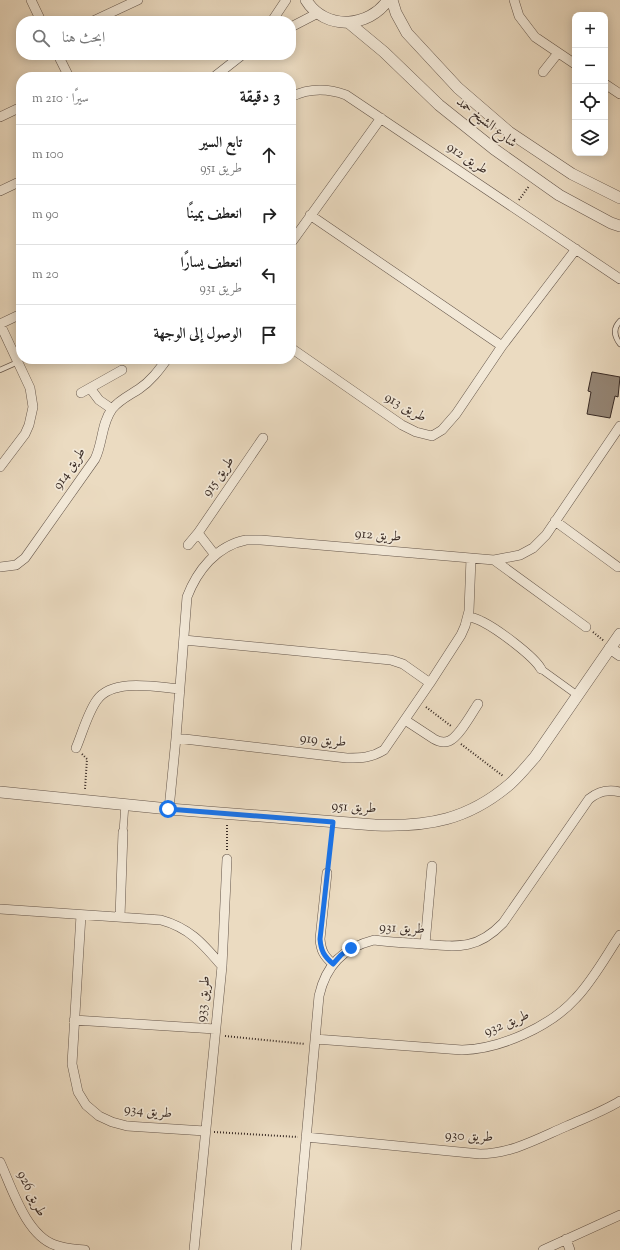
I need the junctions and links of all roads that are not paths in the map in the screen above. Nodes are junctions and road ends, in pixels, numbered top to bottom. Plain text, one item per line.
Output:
1 (31, 0) edge
2 (138, 0) edge
3 (286, 0) edge
4 (306, 0) edge
5 (388, 0) edge
6 (392, 0) edge
7 (514, 0) edge
8 (318, 13) junction
9 (39, 16) edge
10 (104, 16) edge
11 (275, 16) edge
12 (349, 23) junction
13 (296, 24) edge
14 (558, 53) junction
15 (60, 60) edge
16 (236, 60) edge
17 (572, 62) edge
18 (66, 72) edge
19 (220, 72) edge
20 (543, 72) dead end
21 (608, 86) edge
22 (620, 94) edge
23 (296, 95) edge
24 (16, 109) edge
25 (0, 117) edge
26 (381, 118) junction
27 (16, 183) edge
28 (0, 191) edge
29 (620, 198) edge
30 (310, 215) junction
31 (620, 226) edge
32 (296, 236) edge
33 (576, 249) junction
34 (620, 279) edge
35 (16, 316) edge
36 (620, 321) edge
37 (0, 324) edge
38 (620, 344) edge
39 (502, 346) junction
40 (296, 351) edge
41 (16, 358) edge
42 (16, 363) edge
43 (19, 364) edge
44 (163, 364) edge
45 (0, 370) edge
46 (122, 370) dead end
47 (90, 388) junction
48 (81, 393) dead end
49 (112, 409) junction
50 (620, 426) edge
51 (263, 438) dead end
52 (612, 438) junction
53 (620, 444) edge
54 (0, 467) edge
55 (555, 521) junction
56 (198, 532) junction
57 (188, 545) dead end
58 (215, 555) junction
59 (471, 558) junction
60 (494, 560) junction
61 (618, 567) dead end
62 (0, 568) edge
63 (468, 616) junction
64 (586, 627) road end
65 (620, 634) edge
66 (184, 640) junction
67 (611, 647) junction
68 (620, 655) edge
69 (541, 669) joint
70 (430, 683) junction
71 (180, 689) junction
72 (577, 695) junction
73 (478, 704) dead end
74 (405, 720) junction
75 (176, 738) junction
76 (76, 748) road end
77 (0, 792) edge
78 (620, 792) edge
79 (126, 804) junction
80 (168, 809) junction
81 (123, 832) joint
82 (227, 859) road end
83 (432, 866) dead end
84 (327, 873) road end
85 (0, 909) edge
86 (81, 914) junction
87 (120, 917) junction
88 (620, 935) edge
89 (425, 944) junction
90 (333, 964) junction
91 (222, 966) junction
92 (74, 1020) junction
93 (214, 1032) junction
94 (315, 1042) junction
95 (620, 1100) edge
96 (205, 1131) junction
97 (306, 1137) junction
98 (0, 1162) edge
99 (620, 1215) edge
100 (566, 1239) junction
101 (85, 1250) edge
102 (194, 1250) edge
103 (296, 1250) edge
104 (543, 1250) edge
105 (570, 1250) edge

1 - 9 street
2 - 10 street
3 - 11 street
4 - 8 street
5 - 12 street
6 - 29 street, شارع الشيخ حمد
7 - 14 street
8 - 12 street
8 - 13 street
12 - 31 street, شارع الشيخ حمد
14 - 17 street
14 - 20 street
15 - 18 street
16 - 19 street
21 - 22 street
23 - 26 street, طريق 912
24 - 25 street
26 - 30 street
26 - 33 street, طريق 912
27 - 28 street
30 - 32 street
30 - 39 street
33 - 34 street, طريق 912
33 - 39 street, طريق 913
35 - 37 street
36 - 38 lane
37 - 41 street
39 - 40 street, طريق 913
42 - 45 lane
43 - 54 street
44 - 49 street, طريق 914
46 - 47 street
47 - 48 street
47 - 49 street
49 - 62 street, طريق 914
50 - 52 street, طريق 912
51 - 56 street, طريق 915
52 - 53 street
52 - 55 street, طريق 912
55 - 60 street, طريق 912
55 - 61 street
56 - 57 street, طريق 915
56 - 58 street
58 - 59 street, طريق 912
58 - 66 street, طريق 912
59 - 60 street, طريق 912
59 - 63 street, طريق 919
60 - 64 street
63 - 69 street
63 - 70 street, طريق 919
65 - 67 street, طريق 951
66 - 70 street
66 - 71 street, طريق 912
67 - 68 street
67 - 72 street, طريق 951
69 - 72 street
70 - 74 street, طريق 919
71 - 75 street, طريق 912
71 - 76 street
72 - 80 street, طريق 951
73 - 74 street
74 - 75 street, طريق 919
75 - 80 street, طريق 912
77 - 79 street, طريق 951
78 - 89 street, طريق 931
79 - 80 street, طريق 951
79 - 81 street
81 - 87 street
82 - 91 street
83 - 89 street
84 - 90 street
85 - 86 street, طريق 933
86 - 87 street, طريق 933
86 - 92 street, طريق 934
87 - 91 street, طريق 933
88 - 94 street, طريق 932
89 - 90 street, طريق 931
90 - 94 street, طريق 931
91 - 93 street, طريق 933
92 - 93 street
92 - 96 street, طريق 934
93 - 96 street, طريق 933
94 - 97 street, طريق 931
95 - 97 street, طريق 930
96 - 102 street, طريق 933
97 - 103 street, طريق 931
98 - 101 street, طريق 926
99 - 100 street
100 - 104 street
100 - 105 street

